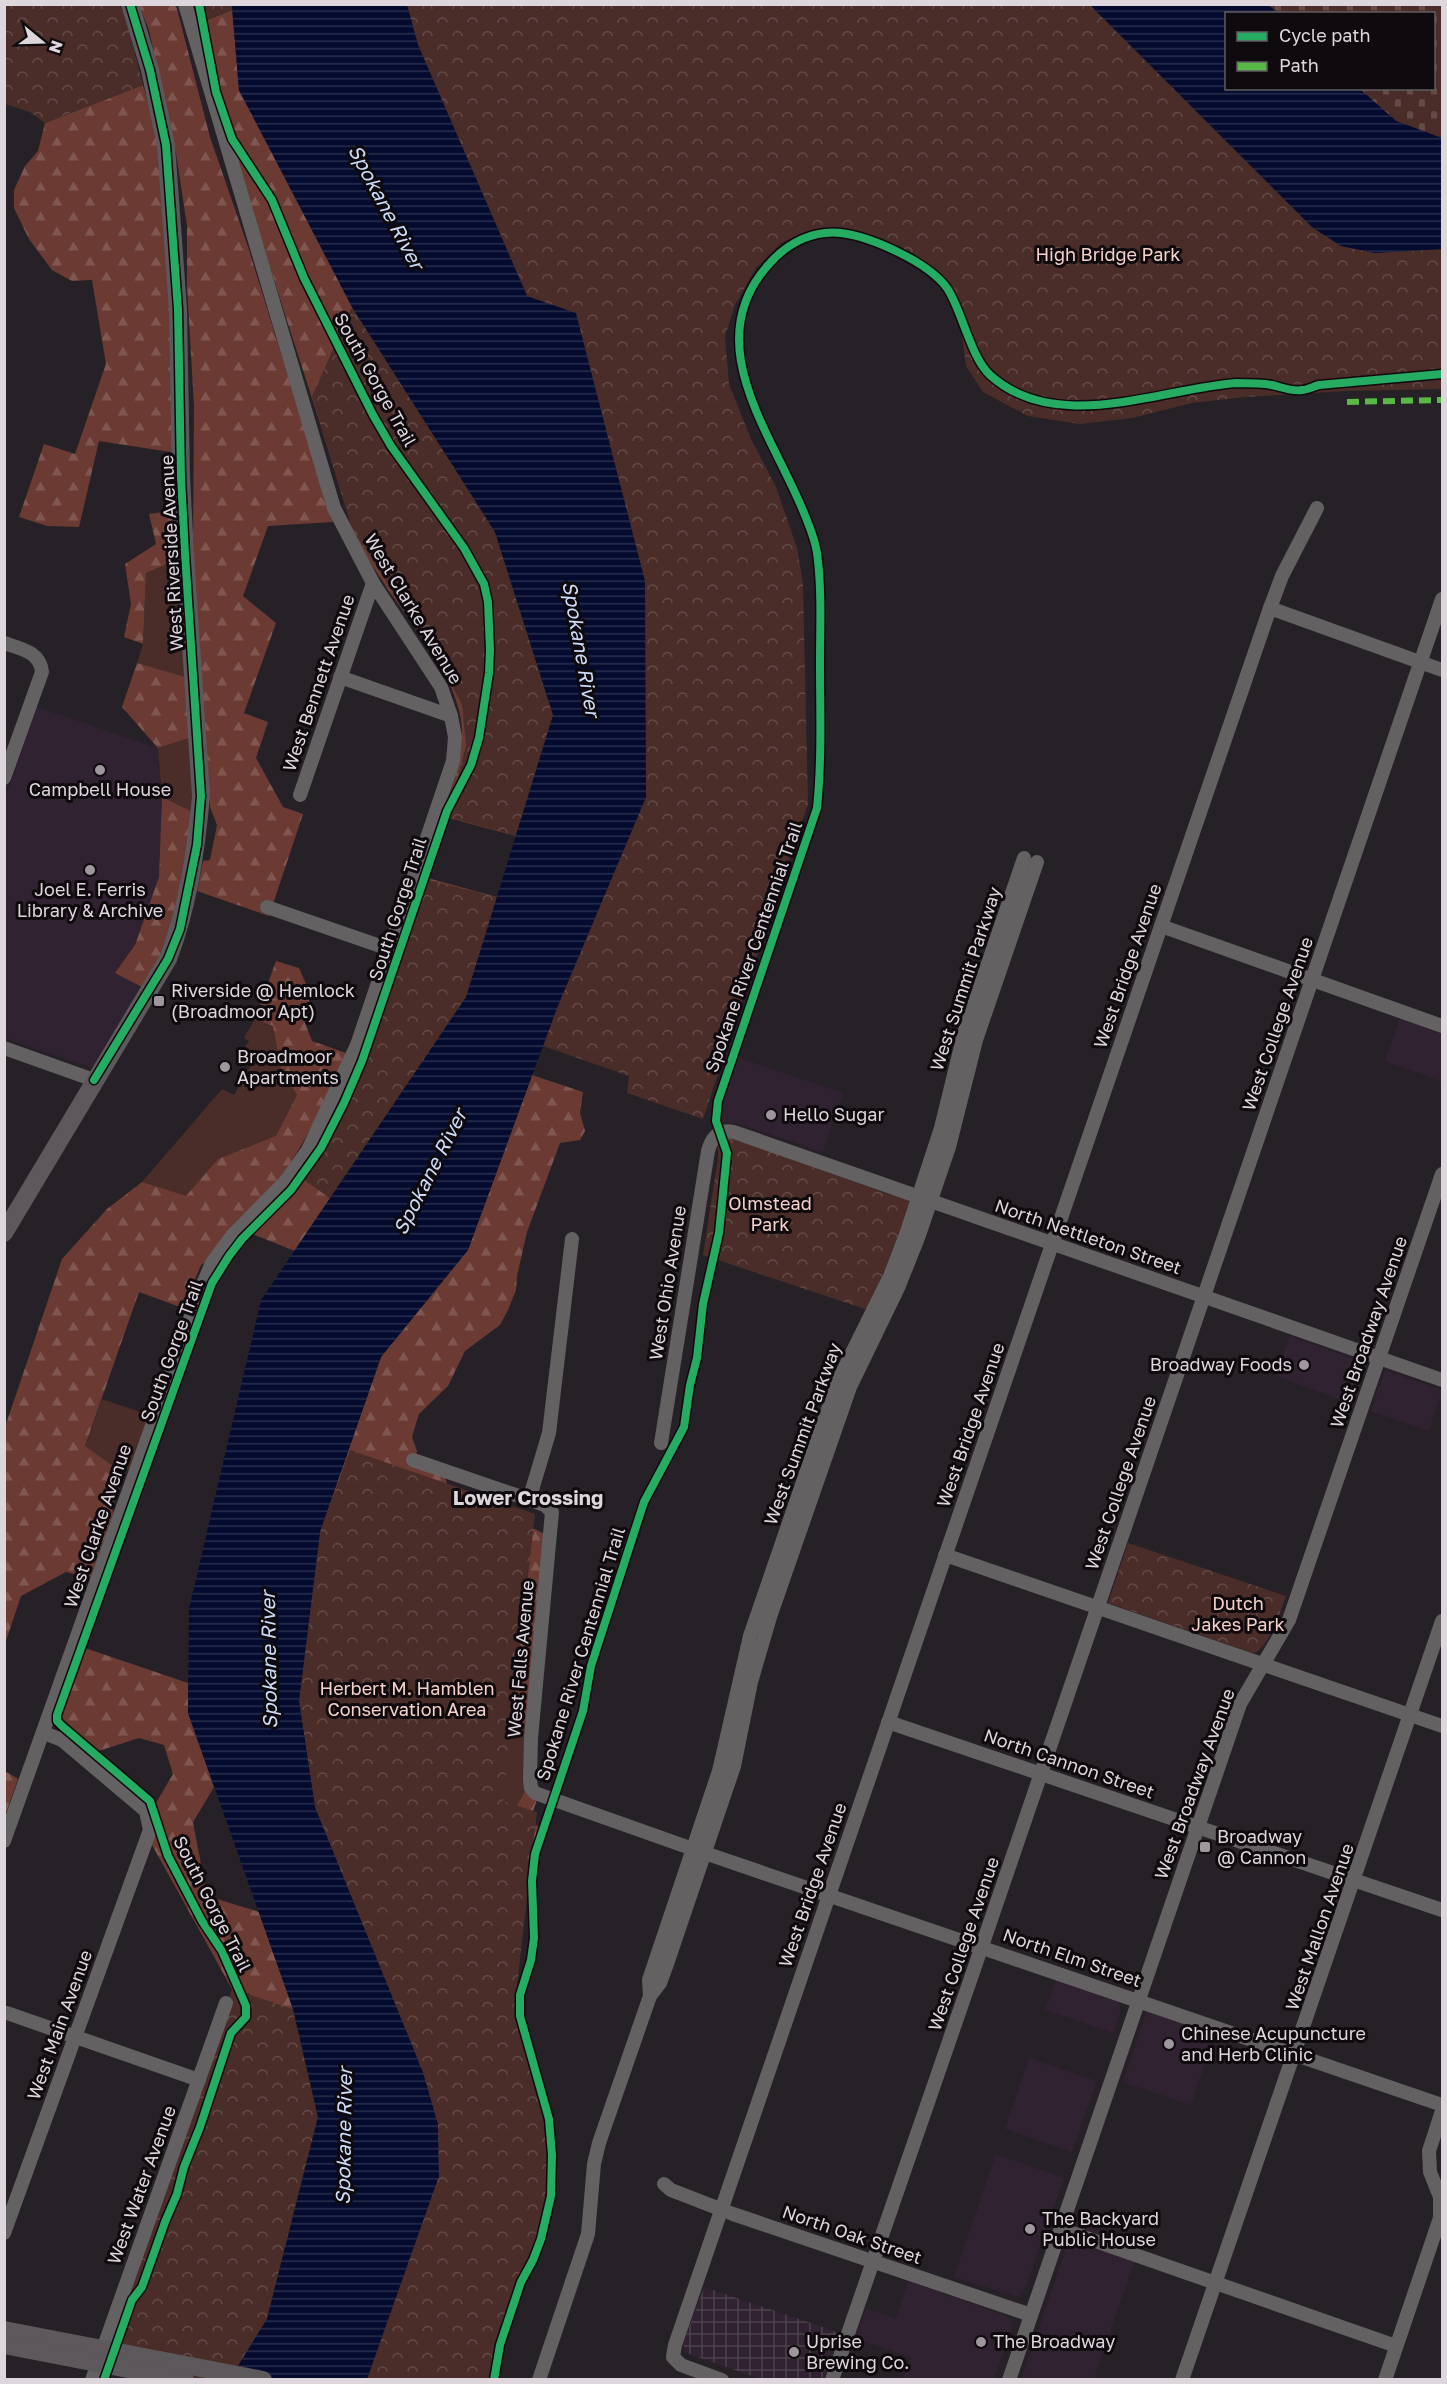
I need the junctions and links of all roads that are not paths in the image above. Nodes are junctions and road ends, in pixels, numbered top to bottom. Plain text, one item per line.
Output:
1 (130, 4) edge
2 (185, 4) edge
3 (1317, 508) dead end
4 (373, 583) junction
5 (1443, 599) edge
6 (1269, 608) junction
7 (4, 643) edge
8 (1421, 662) junction
9 (1443, 670) edge
10 (340, 677) junction
11 (451, 716) junction
12 (4, 778) edge
13 (300, 795) dead end
14 (1030, 860) dead end
15 (267, 907) dead end
16 (1161, 926) junction
17 (389, 949) junction
18 (1312, 979) junction
19 (1443, 1026) edge
20 (4, 1048) edge
21 (94, 1080) junction
22 (720, 1132) joint
23 (1443, 1174) edge
24 (925, 1199) junction
25 (4, 1233) edge
26 (572, 1239) dead end
27 (1052, 1244) junction
28 (1205, 1296) junction
29 (1380, 1358) junction
30 (1443, 1380) edge
31 (661, 1443) dead end
32 (413, 1460) dead end
33 (529, 1500) junction
34 (945, 1555) junction
35 (1097, 1607) junction
36 (1443, 1621) edge
37 (1264, 1664) junction
38 (1410, 1715) junction
39 (888, 1722) junction
40 (1443, 1726) edge
41 (44, 1733) junction
42 (1041, 1773) junction
43 (552, 1799) joint
44 (1198, 1827) junction
45 (4, 1841) edge
46 (699, 1851) junction
47 (1355, 1880) junction
48 (829, 1895) junction
49 (1443, 1910) edge
50 (982, 1946) junction
51 (1139, 2000) junction
52 (226, 2003) dead end
53 (7, 2013) dead end
54 (75, 2037) junction
55 (1295, 2054) junction
56 (199, 2080) junction
57 (1443, 2105) edge
58 (1443, 2111) edge
59 (664, 2184) dead end
60 (722, 2209) junction
61 (1061, 2229) junction
62 (4, 2233) edge
63 (874, 2260) junction
64 (1215, 2283) junction
65 (1031, 2315) junction
66 (4, 2330) edge
67 (4, 2345) edge
68 (1396, 2346) junction
69 (92, 2379) edge
70 (185, 2379) edge
71 (263, 2379) edge
72 (539, 2379) edge
73 (722, 2379) edge
74 (832, 2379) edge
75 (1010, 2379) edge
76 (1182, 2379) edge
77 (1385, 2379) edge

1 - 21 main road, West Riverside Avenue
2 - 4 street, West Clarke Avenue
3 - 6 street, West Bridge Avenue
4 - 10 street, West Bennett Avenue
4 - 11 street, West Clarke Avenue
5 - 8 street, West College Avenue
6 - 8 street
6 - 16 street, West Bridge Avenue
7 - 12 street
8 - 9 street
8 - 18 street, West College Avenue
10 - 11 street
10 - 13 street, West Bennett Avenue
11 - 17 street, West Clarke Avenue
14 - 24 street, West Summit Parkway
15 - 17 street
16 - 18 street
16 - 27 street, West Bridge Avenue
17 - 41 street, West Clarke Avenue
18 - 19 street
18 - 28 street, West College Avenue
20 - 21 street
21 - 25 main road, West Riverside Avenue
22 - 24 street, North Nettleton Street
22 - 31 street, West Ohio Avenue
23 - 29 street, West Broadway Avenue
24 - 27 street, North Nettleton Street
24 - 46 street, West Summit Parkway
26 - 33 street
27 - 28 street, North Nettleton Street
27 - 34 street, West Bridge Avenue
28 - 29 street, North Nettleton Street
28 - 35 street, West College Avenue
29 - 30 street, North Nettleton Street
29 - 37 street, West Broadway Avenue
32 - 33 street
33 - 43 street, West Falls Avenue
34 - 35 street
34 - 39 street, West Bridge Avenue
35 - 37 street
35 - 42 street, West College Avenue
36 - 38 street, West Mallon Avenue
37 - 38 street
37 - 44 street, West Broadway Avenue
38 - 40 street
38 - 47 street, West Mallon Avenue
39 - 42 street, North Cannon Street
39 - 48 street, West Bridge Avenue
41 - 45 street, West Clarke Avenue
41 - 54 street, West Main Avenue
42 - 44 street, North Cannon Street
42 - 50 street, West College Avenue
43 - 46 street, North Elm Street
44 - 47 street, North Cannon Street
44 - 51 street, West Broadway Avenue
46 - 48 street, North Elm Street
46 - 72 street, West Summit Parkway
47 - 49 street, North Cannon Street
47 - 55 street, West Mallon Avenue
48 - 50 street, North Elm Street
48 - 60 street, West Bridge Avenue
50 - 51 street, North Elm Street
50 - 63 street, West College Avenue
51 - 55 street, North Elm Street
51 - 61 street, West Broadway Avenue
52 - 56 street, West Water Avenue
53 - 54 street
54 - 56 street
54 - 62 street, West Main Avenue
55 - 57 street, North Elm Street
55 - 64 street, West Mallon Avenue
56 - 69 street, West Water Avenue
58 - 68 street
59 - 60 street, North Oak Street
60 - 63 street, North Oak Street
60 - 73 street, West Bridge Avenue
61 - 64 street
61 - 65 street, West Broadway Avenue
63 - 65 street, North Oak Street
63 - 74 street, West College Avenue
64 - 68 street
64 - 76 street, West Mallon Avenue
65 - 75 street, West Broadway Avenue
66 - 71 main road, bridge
67 - 70 main road, bridge
68 - 77 street

